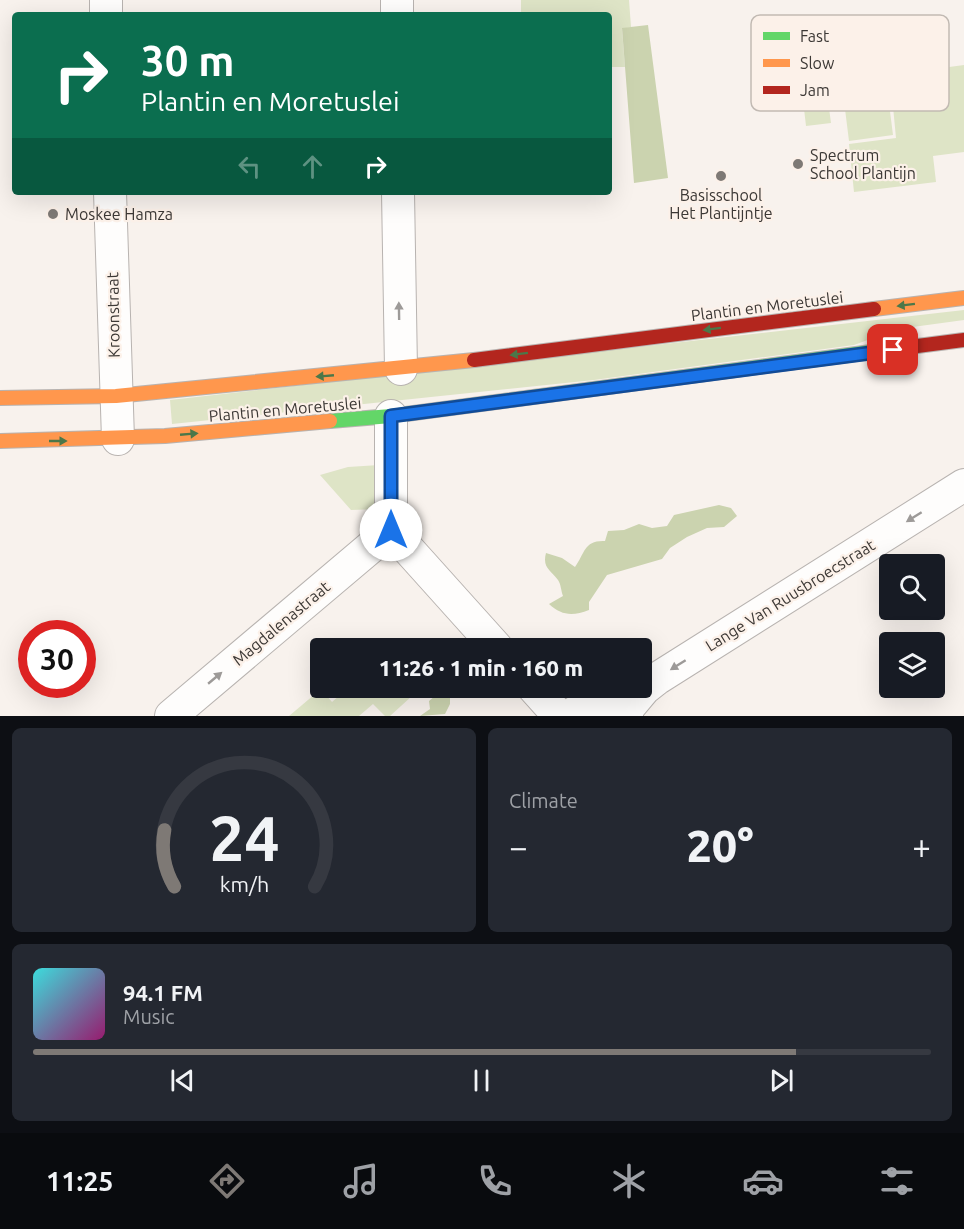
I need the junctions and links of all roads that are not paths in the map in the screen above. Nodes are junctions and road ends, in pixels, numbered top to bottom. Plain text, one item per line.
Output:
1 (110, 195) edge
2 (398, 195) edge
3 (964, 298) edge
4 (964, 340) edge
5 (401, 369) junction
6 (116, 396) junction
7 (0, 398) edge
8 (391, 416) junction
9 (118, 439) junction
10 (0, 441) edge
11 (964, 486) edge
12 (391, 530) junction
13 (488, 638) edge
14 (543, 698) edge
15 (625, 715) edge
16 (171, 716) edge
17 (559, 716) edge
18 (568, 716) edge

1 - 6 street, Kroonstraat
5 -> 2 street
3 -> 5 main road, Plantin en Moretuslei
4 - 8 main road, Plantin en Moretuslei
5 -> 6 main road, Plantin en Moretuslei
6 - 7 main road, Plantin en Moretuslei
6 - 9 street, Kroonstraat
9 -> 8 main road, Plantin en Moretuslei
8 - 12 street
10 -> 9 main road, Plantin en Moretuslei
11 -> 15 street, Lange Van Ruusbroecstraat
12 - 13 street
16 -> 12 street, Magdalenastraat
14 - 17 street
15 - 18 street

